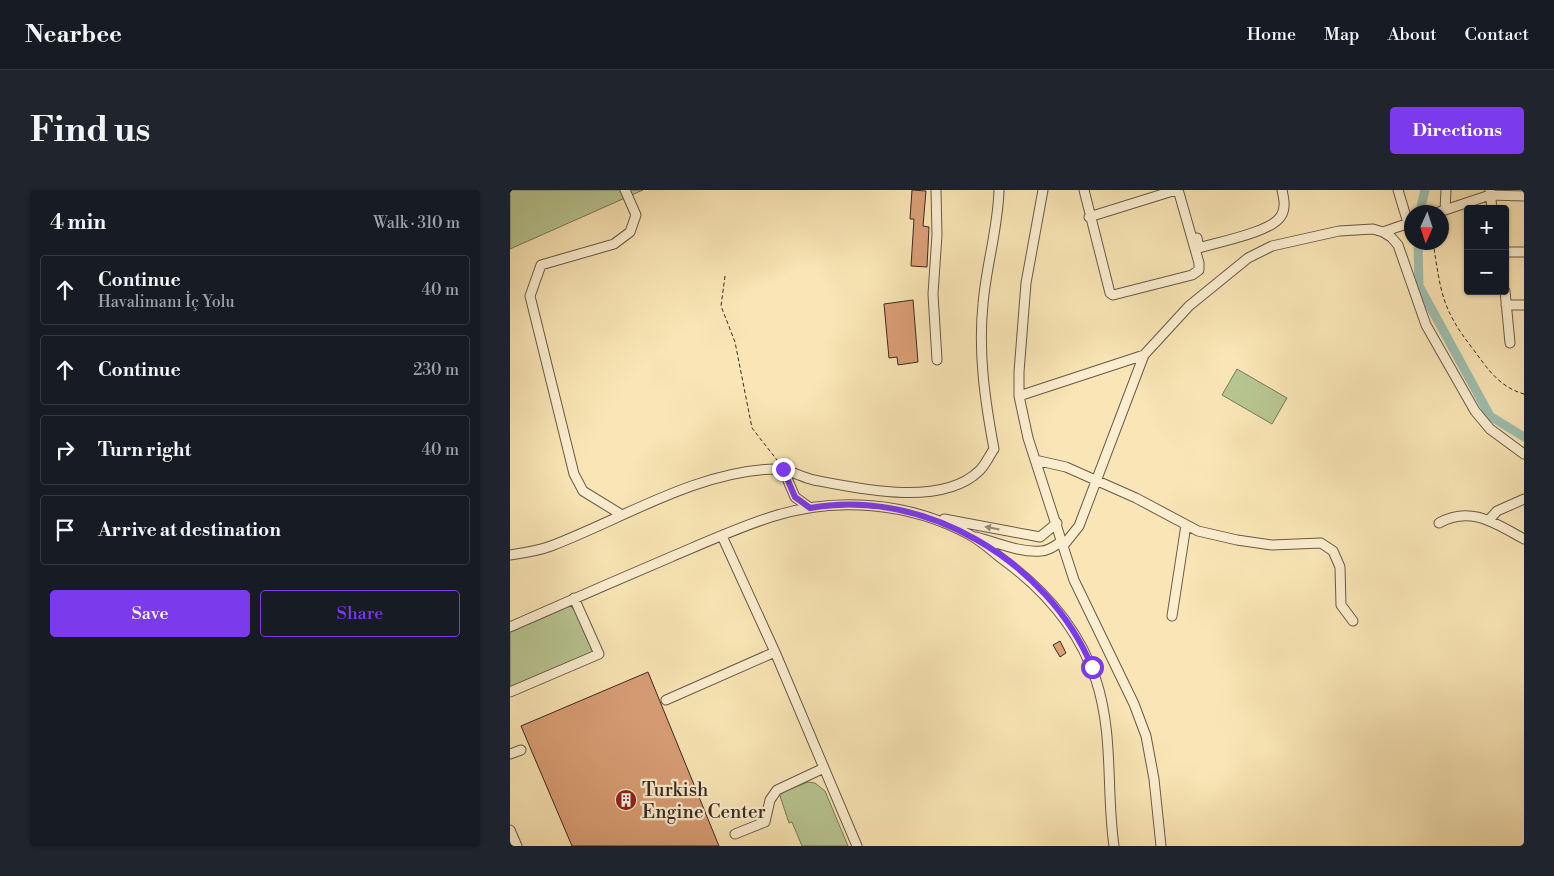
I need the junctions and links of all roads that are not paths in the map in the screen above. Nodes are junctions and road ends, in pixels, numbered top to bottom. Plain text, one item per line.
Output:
1 (626, 190) edge
2 (936, 190) edge
3 (999, 190) edge
4 (1043, 190) edge
5 (1084, 190) edge
6 (1183, 190) edge
7 (1282, 190) edge
8 (1398, 190) edge
9 (1446, 190) edge
10 (1490, 193) edge
11 (1524, 196) edge
12 (1443, 205) edge
13 (1404, 206) edge
14 (1449, 208) edge
15 (1089, 217) junction
16 (1404, 224) edge
17 (1383, 232) junction
18 (1509, 252) edge
19 (1524, 252) edge
20 (1505, 295) edge
21 (1506, 305) junction
22 (1524, 305) edge
23 (1510, 343) dead end
24 (1144, 355) junction
25 (937, 360) dead end
26 (1019, 396) junction
27 (1524, 454) edge
28 (1035, 460) junction
29 (783, 469) junction
30 (1096, 480) junction
31 (1524, 499) edge
32 (810, 508) junction
33 (622, 515) junction
34 (925, 515) junction
35 (1489, 520) junction
36 (1057, 523) junction
37 (1439, 523) dead end
38 (1186, 525) junction
39 (722, 536) junction
40 (971, 536) junction
41 (1524, 539) edge
42 (1062, 544) junction
43 (510, 555) edge
44 (574, 598) junction
45 (1172, 616) dead end
46 (1353, 621) dead end
47 (510, 627) edge
48 (775, 652) junction
49 (510, 692) edge
50 (666, 700) dead end
51 (521, 750) dead end
52 (510, 754) edge
53 (824, 768) junction
54 (510, 830) edge
55 (735, 834) dead end
56 (517, 846) edge
57 (856, 846) edge
58 (1114, 846) edge
59 (1160, 846) edge

1 - 33 street
2 - 25 street
3 - 29 street
4 - 26 street
5 - 15 street
6 - 7 street
8 - 13 street
9 - 12 street
10 - 11 street
10 - 14 street
15 - 15 street
16 - 17 street
17 - 24 street
17 - 27 street
18 - 19 street
20 - 21 street
21 - 22 street
21 - 23 street
24 - 26 street
24 - 30 street
26 - 28 street
28 - 30 street
28 - 36 street
29 - 32 street
29 - 33 street
30 - 38 street
30 - 42 street
31 - 35 street
32 - 34 street
32 - 39 street
33 - 43 street
36 -> 34 street
34 - 40 street
35 - 37 street
35 - 41 street
36 - 42 street
38 - 45 street
38 - 46 street
39 - 44 street
39 - 48 street
40 - 42 street
40 - 58 street
42 - 59 street
44 - 47 street
44 - 49 street
48 - 50 street
48 - 53 street
51 - 52 street
53 - 55 street
53 - 57 street
54 - 56 street

